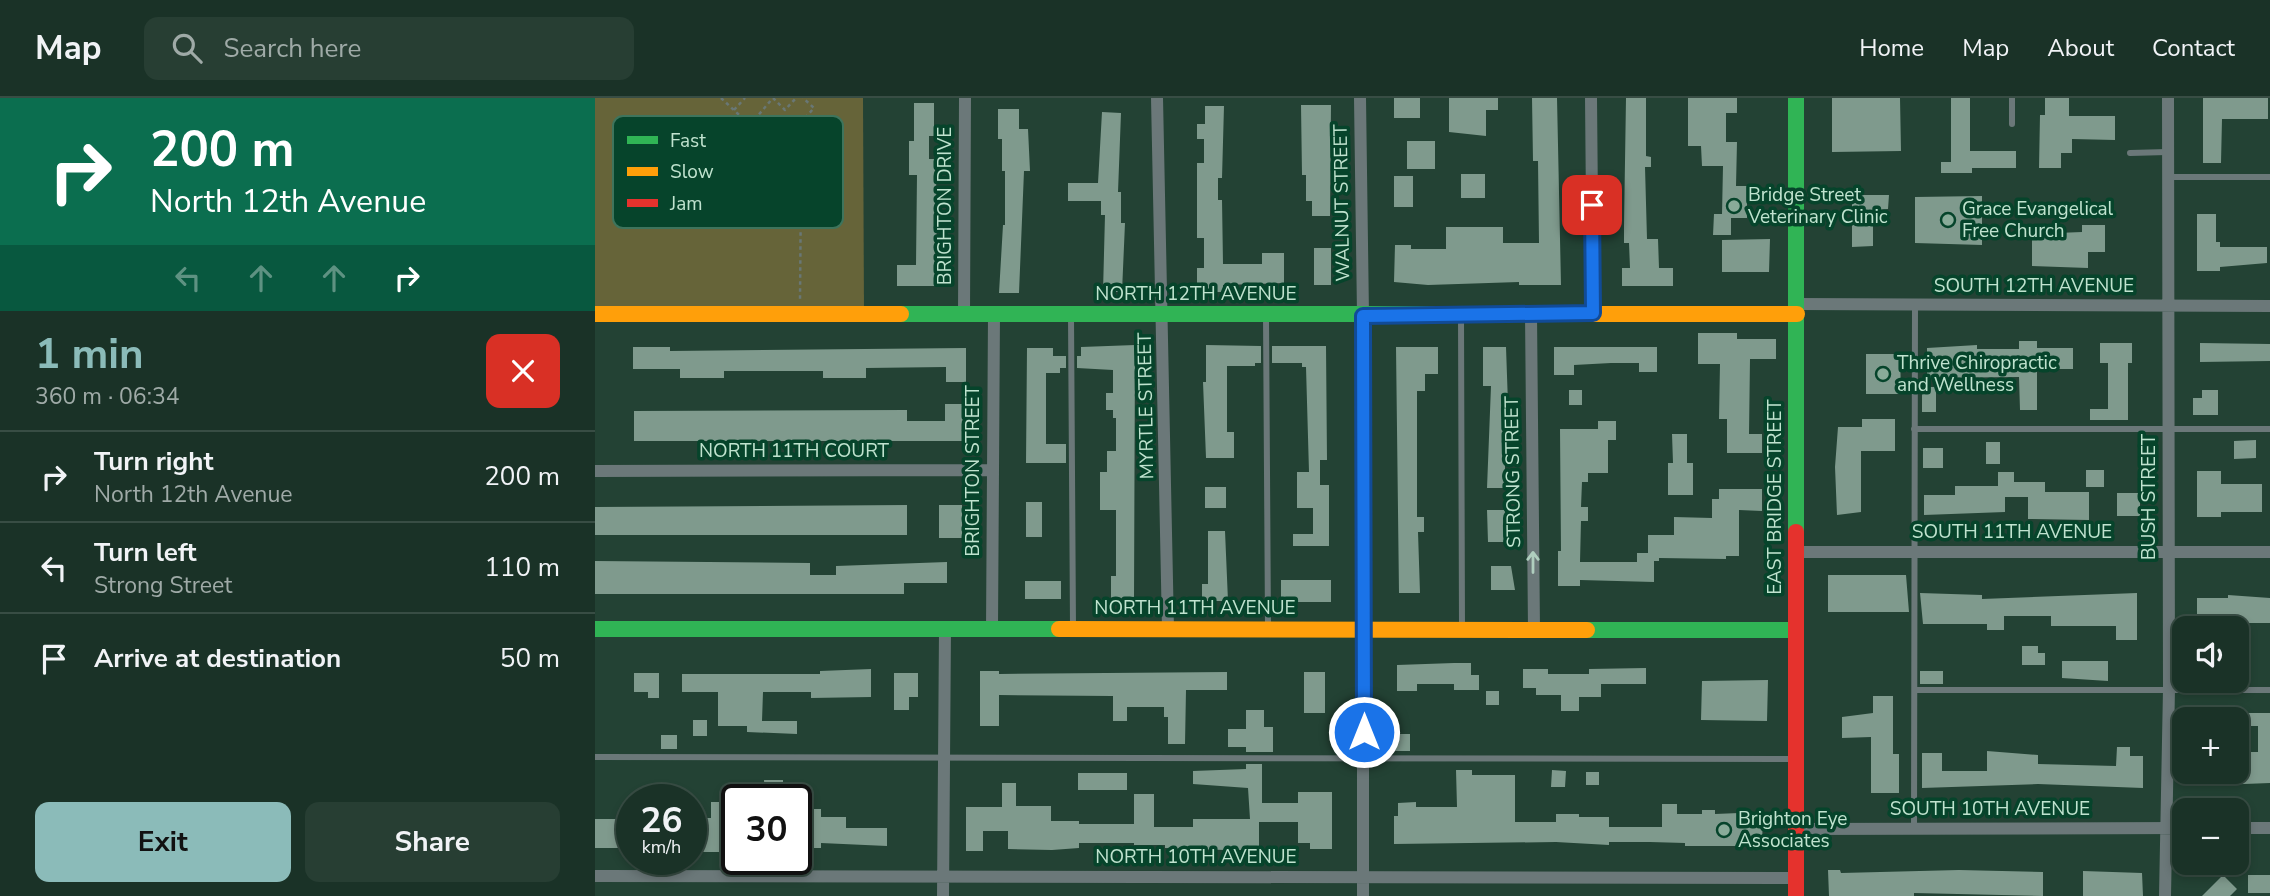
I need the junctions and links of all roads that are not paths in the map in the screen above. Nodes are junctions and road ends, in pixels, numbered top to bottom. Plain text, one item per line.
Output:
1 (965, 98) edge
2 (1157, 98) edge
3 (1360, 98) edge
4 (1591, 98) edge
5 (1796, 98) edge
6 (2012, 98) edge
7 (2168, 98) edge
8 (2012, 124) dead end
9 (2167, 152) junction
10 (2130, 153) dead end
11 (2167, 177) junction
12 (2270, 177) edge
13 (1915, 304) junction
14 (2168, 305) junction
15 (2270, 306) edge
16 (1797, 309) junction
17 (1593, 313) junction
18 (595, 314) edge
19 (964, 314) junction
20 (994, 314) junction
21 (1072, 314) junction
22 (1164, 314) junction
23 (1266, 314) junction
24 (1461, 314) junction
25 (1531, 314) junction
26 (1363, 316) junction
27 (2168, 428) junction
28 (1914, 429) junction
29 (2270, 429) edge
30 (992, 470) junction
31 (595, 471) edge
32 (2168, 551) junction
33 (1796, 552) junction
34 (1913, 552) junction
35 (2270, 552) edge
36 (595, 629) edge
37 (945, 629) junction
38 (992, 629) junction
39 (1073, 629) junction
40 (1168, 629) junction
41 (1268, 629) junction
42 (1364, 630) junction
43 (1462, 630) junction
44 (1534, 630) junction
45 (1795, 630) junction
46 (2169, 689) junction
47 (1915, 690) junction
48 (2270, 690) edge
49 (595, 757) edge
50 (944, 757) junction
51 (1364, 757) junction
52 (1796, 759) junction
53 (2168, 828) junction
54 (2172, 828) edge
55 (2249, 828) edge
56 (2270, 828) edge
57 (1797, 829) junction
58 (1914, 829) junction
59 (595, 876) edge
60 (1363, 876) junction
61 (943, 877) junction
62 (1796, 878) junction
63 (943, 896) edge
64 (1363, 896) edge
65 (1796, 896) edge
66 (2165, 896) edge

1 - 19 street, BRIGHTON DRIVE
2 - 22 street, MYRTLE STREET
3 - 26 street, WALNUT STREET
4 - 17 street
5 - 16 street, EAST BRIDGE STREET
6 - 8 lane
7 - 9 street, BUSH STREET
9 - 10 lane
9 - 11 street, BUSH STREET
11 - 12 lane
11 - 14 street, BUSH STREET
13 - 14 street, SOUTH 12TH AVENUE
13 - 16 street, SOUTH 12TH AVENUE
13 - 28 lane
14 - 15 street, SOUTH 12TH AVENUE
14 - 27 street, BUSH STREET
16 - 17 street, NORTH 12TH AVENUE
16 - 33 street, EAST BRIDGE STREET
17 - 25 street, NORTH 12TH AVENUE
18 - 19 street, NORTH 12TH AVENUE
19 - 20 street, NORTH 12TH AVENUE
20 - 21 street, NORTH 12TH AVENUE
20 - 30 street, BRIGHTON STREET
21 - 22 street, NORTH 12TH AVENUE
21 - 39 lane
22 - 23 street, NORTH 12TH AVENUE
22 - 40 street, MYRTLE STREET
23 - 26 street, NORTH 12TH AVENUE
23 - 41 lane
24 - 25 street, NORTH 12TH AVENUE
24 - 26 street, NORTH 12TH AVENUE
24 - 43 lane
44 -> 25 street, STRONG STREET
26 - 42 street, WALNUT STREET
27 - 28 lane
27 - 29 lane
27 - 32 street, BUSH STREET
28 - 34 lane
30 - 31 street, NORTH 11TH COURT
30 - 38 street, BRIGHTON STREET
32 - 34 street, SOUTH 11TH AVENUE
32 - 35 street, SOUTH 11TH AVENUE
32 - 46 street, BUSH STREET
33 - 34 street, SOUTH 11TH AVENUE
33 - 45 street, EAST BRIDGE STREET
34 - 47 lane
36 - 37 street, NORTH 11TH AVENUE
37 - 38 street, NORTH 11TH AVENUE
37 - 50 street
38 - 39 street, NORTH 11TH AVENUE
39 - 40 street, NORTH 11TH AVENUE
40 - 41 street, NORTH 11TH AVENUE
41 - 42 street, NORTH 11TH AVENUE
42 - 43 street, NORTH 11TH AVENUE
42 - 51 street, WALNUT STREET
43 - 44 street, NORTH 11TH AVENUE
44 - 45 street, NORTH 11TH AVENUE
45 - 52 street, EAST BRIDGE STREET
46 - 47 lane
46 - 48 lane
46 - 53 street, BUSH STREET
47 - 58 lane
49 - 50 lane
50 - 51 lane
50 - 61 street
51 - 52 lane
51 - 60 street, WALNUT STREET
52 - 57 street, EAST BRIDGE STREET
53 - 54 street, SOUTH 10TH AVENUE
53 - 58 street, SOUTH 10TH AVENUE
53 - 66 street, BUSH STREET
55 - 56 street
57 - 58 street, SOUTH 10TH AVENUE
57 - 62 street, EAST BRIDGE STREET
59 - 61 street, NORTH 10TH AVENUE
60 - 61 street, NORTH 10TH AVENUE
60 - 62 street, NORTH 10TH AVENUE
60 - 64 street, WALNUT STREET
61 - 63 street
62 - 65 street, EAST BRIDGE STREET

